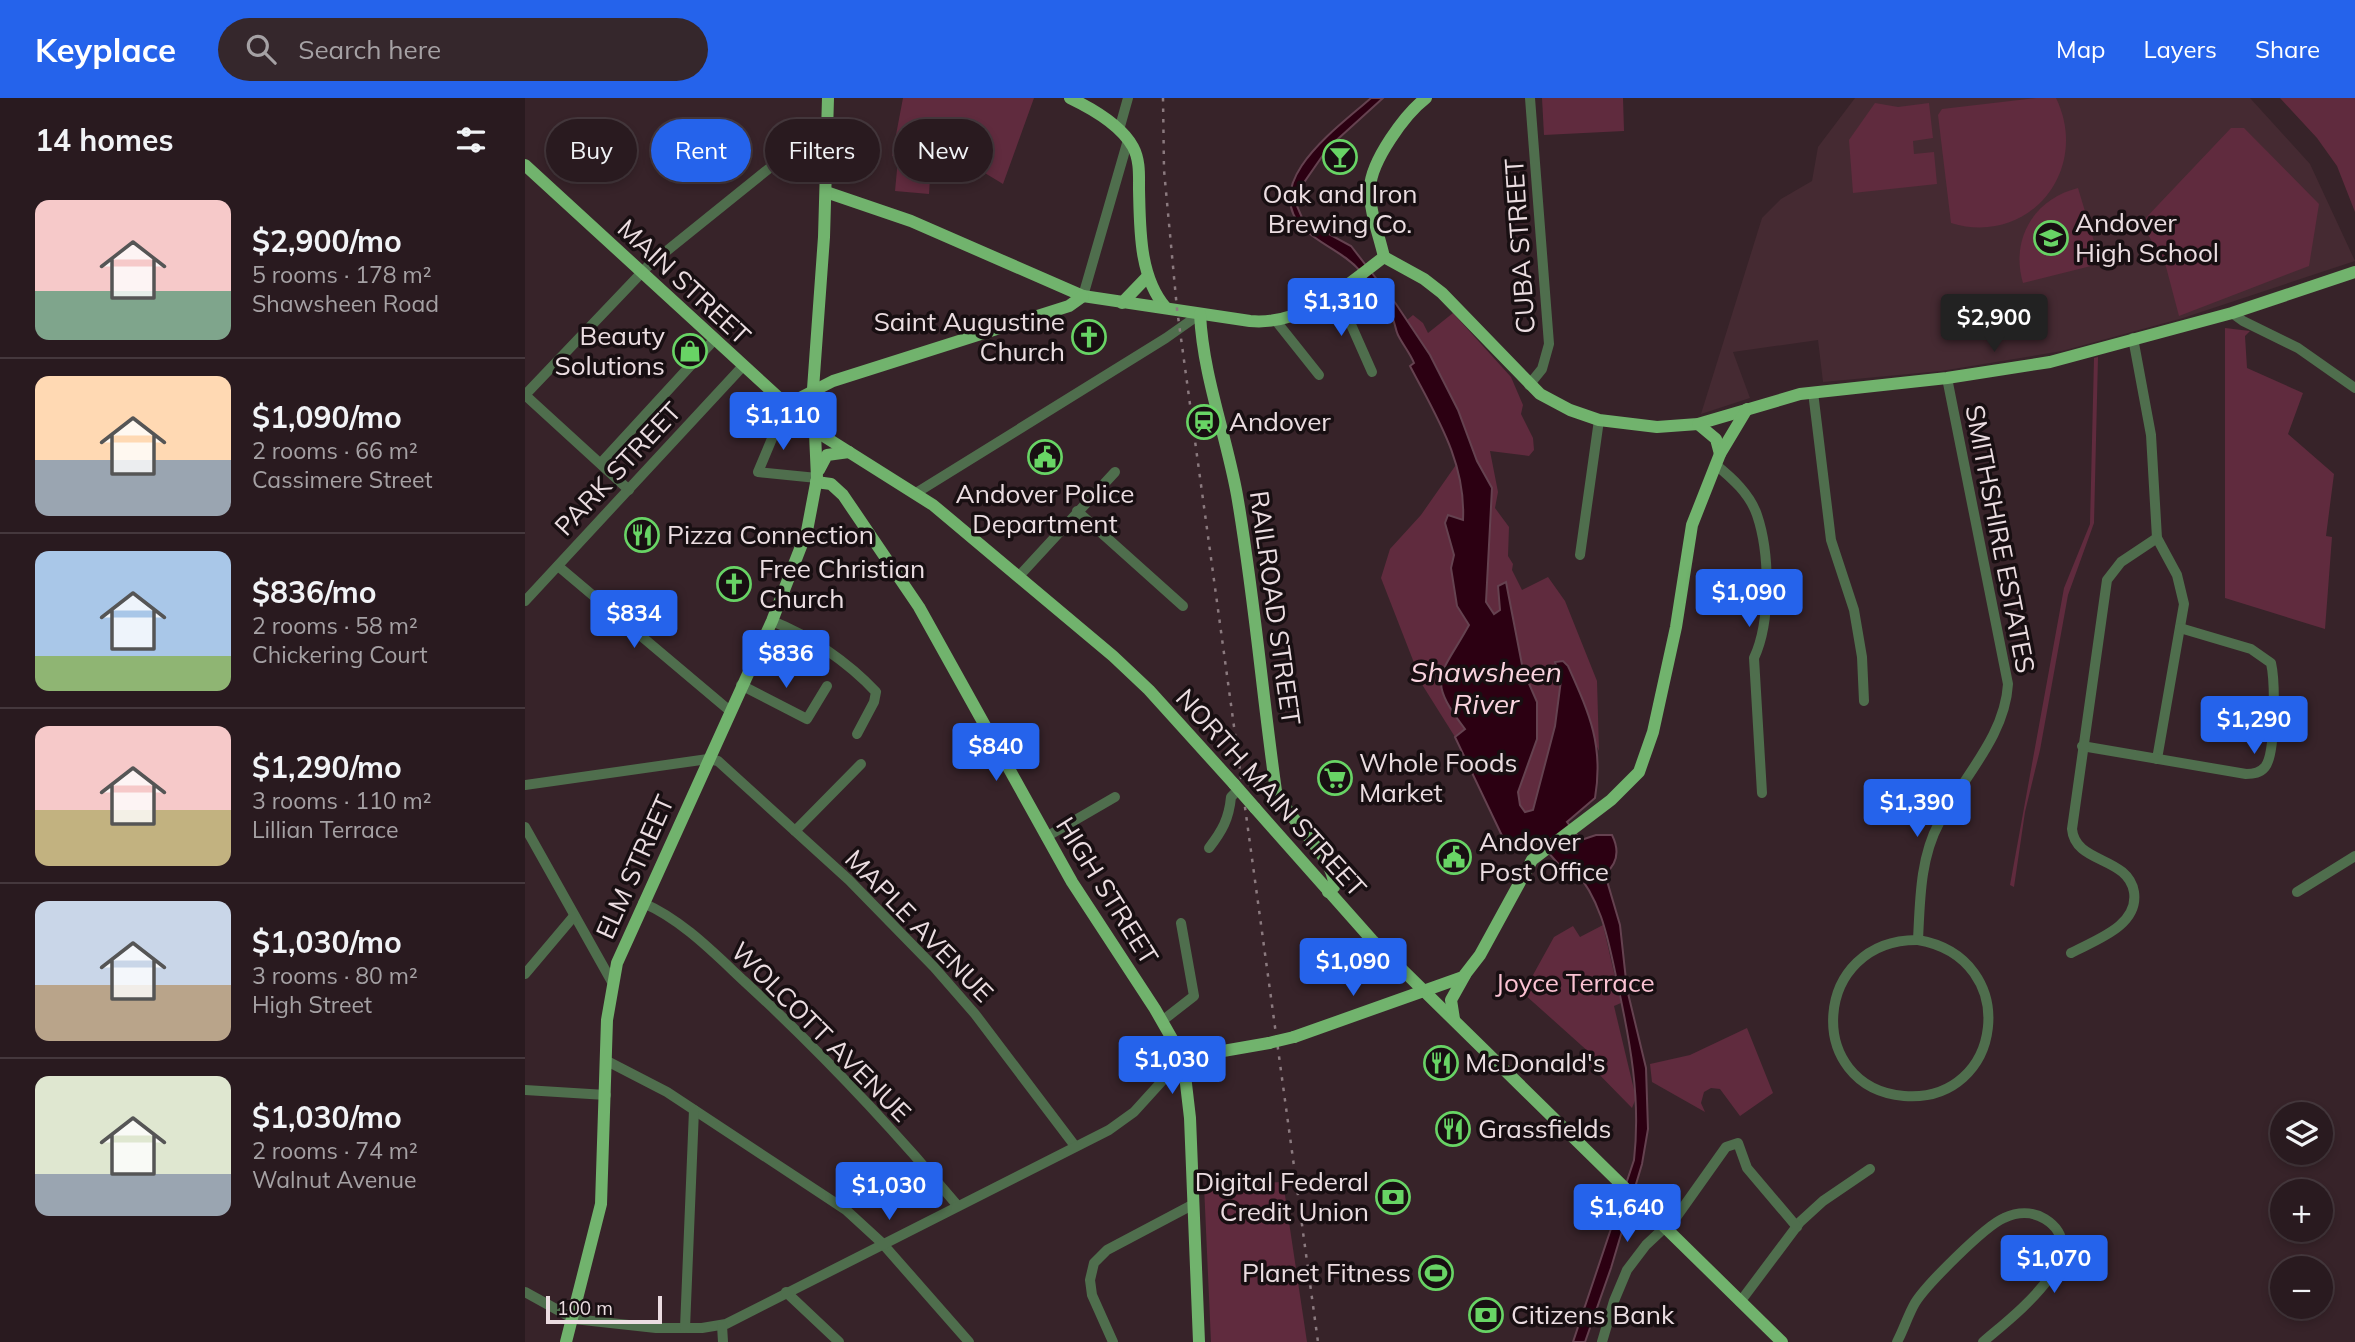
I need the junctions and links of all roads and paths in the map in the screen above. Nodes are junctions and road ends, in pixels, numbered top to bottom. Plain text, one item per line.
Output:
1 (828, 98) edge
2 (1070, 98) edge
3 (1128, 98) edge
4 (1426, 98) edge
5 (1530, 98) edge
6 (828, 119) edge
7 (1119, 130) junction
8 (1128, 140) junction
9 (525, 165) edge
10 (765, 172) edge
11 (826, 182) edge
12 (826, 191) junction
13 (1379, 260) junction
14 (2355, 272) edge
15 (641, 273) junction
16 (1148, 276) junction
17 (1336, 293) junction
18 (1083, 296) junction
19 (1122, 303) junction
20 (1167, 307) junction
21 (2232, 313) junction
22 (1200, 314) junction
23 (1276, 321) junction
24 (2133, 338) junction
25 (714, 340) junction
26 (743, 366) junction
27 (1372, 372) dead end
28 (1319, 375) dead end
29 (1947, 378) junction
30 (1529, 385) junction
31 (2355, 388) edge
32 (813, 389) junction
33 (1813, 392) junction
34 (525, 395) edge
35 (786, 405) junction
36 (1747, 409) junction
37 (1599, 420) junction
38 (1698, 424) junction
39 (814, 430) junction
40 (849, 452) junction
41 (1718, 459) junction
42 (601, 463) junction
43 (1115, 472) dead end
44 (817, 478) junction
45 (629, 490) junction
46 (916, 492) junction
47 (1077, 511) junction
48 (2157, 538) junction
49 (1580, 555) dead end
50 (558, 566) junction
51 (1019, 576) junction
52 (525, 601) edge
53 (1183, 606) dead end
54 (772, 621) junction
55 (2180, 628) junction
56 (741, 685) junction
57 (827, 686) dead end
58 (1864, 701) dead end
59 (730, 710) junction
60 (857, 734) dead end
61 (2082, 746) junction
62 (708, 759) junction
63 (2157, 759) junction
64 (861, 764) dead end
65 (525, 785) edge
66 (1236, 787) junction
67 (1762, 793) dead end
68 (1115, 797) dead end
69 (525, 827) edge
70 (795, 831) junction
71 (1046, 837) junction
72 (1209, 848) dead end
73 (2355, 856) edge
74 (1328, 892) junction
75 (2297, 892) dead end
76 (643, 903) junction
77 (574, 916) junction
78 (1181, 923) dead end
79 (1918, 940) junction
80 (2071, 953) dead end
81 (525, 974) edge
82 (1465, 975) junction
83 (612, 982) junction
84 (1422, 989) junction
85 (1454, 1020) junction
86 (1162, 1021) junction
87 (1183, 1058) junction
88 (607, 1061) junction
89 (525, 1090) edge
90 (606, 1096) junction
91 (694, 1110) junction
92 (1075, 1146) junction
93 (1870, 1169) dead end
94 (1193, 1204) junction
95 (957, 1205) junction
96 (1797, 1227) junction
97 (1665, 1229) junction
98 (882, 1243) junction
99 (525, 1292) edge
100 (786, 1292) junction
101 (1740, 1302) junction
102 (574, 1319) junction
103 (722, 1325) junction
104 (685, 1328) junction
105 (566, 1342) edge
106 (723, 1342) edge
107 (839, 1342) edge
108 (969, 1342) edge
109 (1113, 1342) edge
110 (1199, 1342) edge
111 (1602, 1342) edge
112 (1782, 1342) edge
113 (1897, 1342) edge
114 (1983, 1342) edge

1 - 6 main road, ELM STREET
2 - 7 main road
3 - 7 street
4 - 13 main road
5 - 30 street, CUBA STREET
7 - 8 main road
8 - 16 main road
8 - 18 street
9 - 15 main road, MAIN STREET
10 - 15 street
11 - 12 main road, ELM STREET
12 - 18 main road
12 - 32 main road, ELM STREET
13 - 17 main road
13 - 30 main road
14 - 21 main road
15 - 25 main road, MAIN STREET
15 - 34 street
16 - 19 main road
16 - 20 main road
17 - 23 main road
17 - 27 street
18 - 19 main road
18 - 32 main road
19 - 20 main road
20 - 22 main road
21 - 24 main road
21 - 31 street
22 - 23 main road
22 - 46 street
22 - 74 main road, RAILROAD STREET
23 - 28 street
24 - 29 main road
24 - 48 street
25 - 26 main road, MAIN STREET
25 - 42 street
26 - 35 main road, MAIN STREET
26 - 45 street, PARK STREET
29 - 33 main road
29 - 79 street, SMITHSHIRE ESTATES
30 - 37 main road
32 - 35 main road
32 - 39 main road, ELM STREET
33 - 36 main road
33 - 58 street
34 - 42 street
35 - 39 main road, MAIN STREET
35 - 44 street
36 - 38 main road
36 - 41 main road
37 - 38 main road
37 - 49 street
38 - 41 main road
39 - 40 main road, NORTH MAIN STREET
39 - 44 main road, ELM STREET
40 - 44 main road
40 - 46 main road, NORTH MAIN STREET
41 - 67 street
41 - 82 main road
42 - 45 street
43 - 47 street
44 - 54 main road, ELM STREET
44 - 71 main road, HIGH STREET
45 - 50 street, PARK STREET
46 - 51 main road, NORTH MAIN STREET
47 - 51 street
47 - 53 street
48 - 55 street
48 - 61 street
50 - 52 street, PARK STREET
50 - 59 street
51 - 66 main road, NORTH MAIN STREET
54 - 56 main road, ELM STREET
54 - 60 street
55 - 63 street
55 - 63 street
56 - 57 street
56 - 59 main road, ELM STREET
59 - 62 main road, ELM STREET
61 - 63 street
61 - 80 street
62 - 65 street
62 - 70 street, MAPLE AVENUE
62 - 76 main road, ELM STREET
64 - 70 street
66 - 72 street
66 - 74 main road, NORTH MAIN STREET, bridge
68 - 71 street
69 - 77 street
70 - 92 street, MAPLE AVENUE
71 - 86 main road, HIGH STREET
73 - 75 street
74 - 84 main road, NORTH MAIN STREET
76 - 83 main road, ELM STREET
76 - 95 street, WOLCOTT AVENUE
77 - 81 street
77 - 83 street
78 - 86 street
79 - 79 street
82 - 84 main road
82 - 85 main road
83 - 88 main road, ELM STREET
84 - 85 main road, NORTH MAIN STREET
84 - 87 main road, bridge
85 - 97 main road, NORTH MAIN STREET
86 - 87 main road, HIGH STREET
87 - 92 street
87 - 94 main road, HIGH STREET
88 - 90 main road, ELM STREET
88 - 91 street
89 - 90 street
90 - 102 main road, ELM STREET
91 - 98 street
91 - 104 street
92 - 95 street
93 - 96 street
94 - 109 street
94 - 110 main road, HIGH STREET
95 - 98 street
96 - 97 street
96 - 101 street
97 - 101 main road, NORTH MAIN STREET
97 - 111 street
98 - 100 street
98 - 108 street
99 - 102 street
100 - 103 street
100 - 107 street
101 - 112 main road, NORTH MAIN STREET
102 - 104 street
102 - 105 main road, ELM STREET
103 - 104 street
103 - 106 street
113 - 114 street

